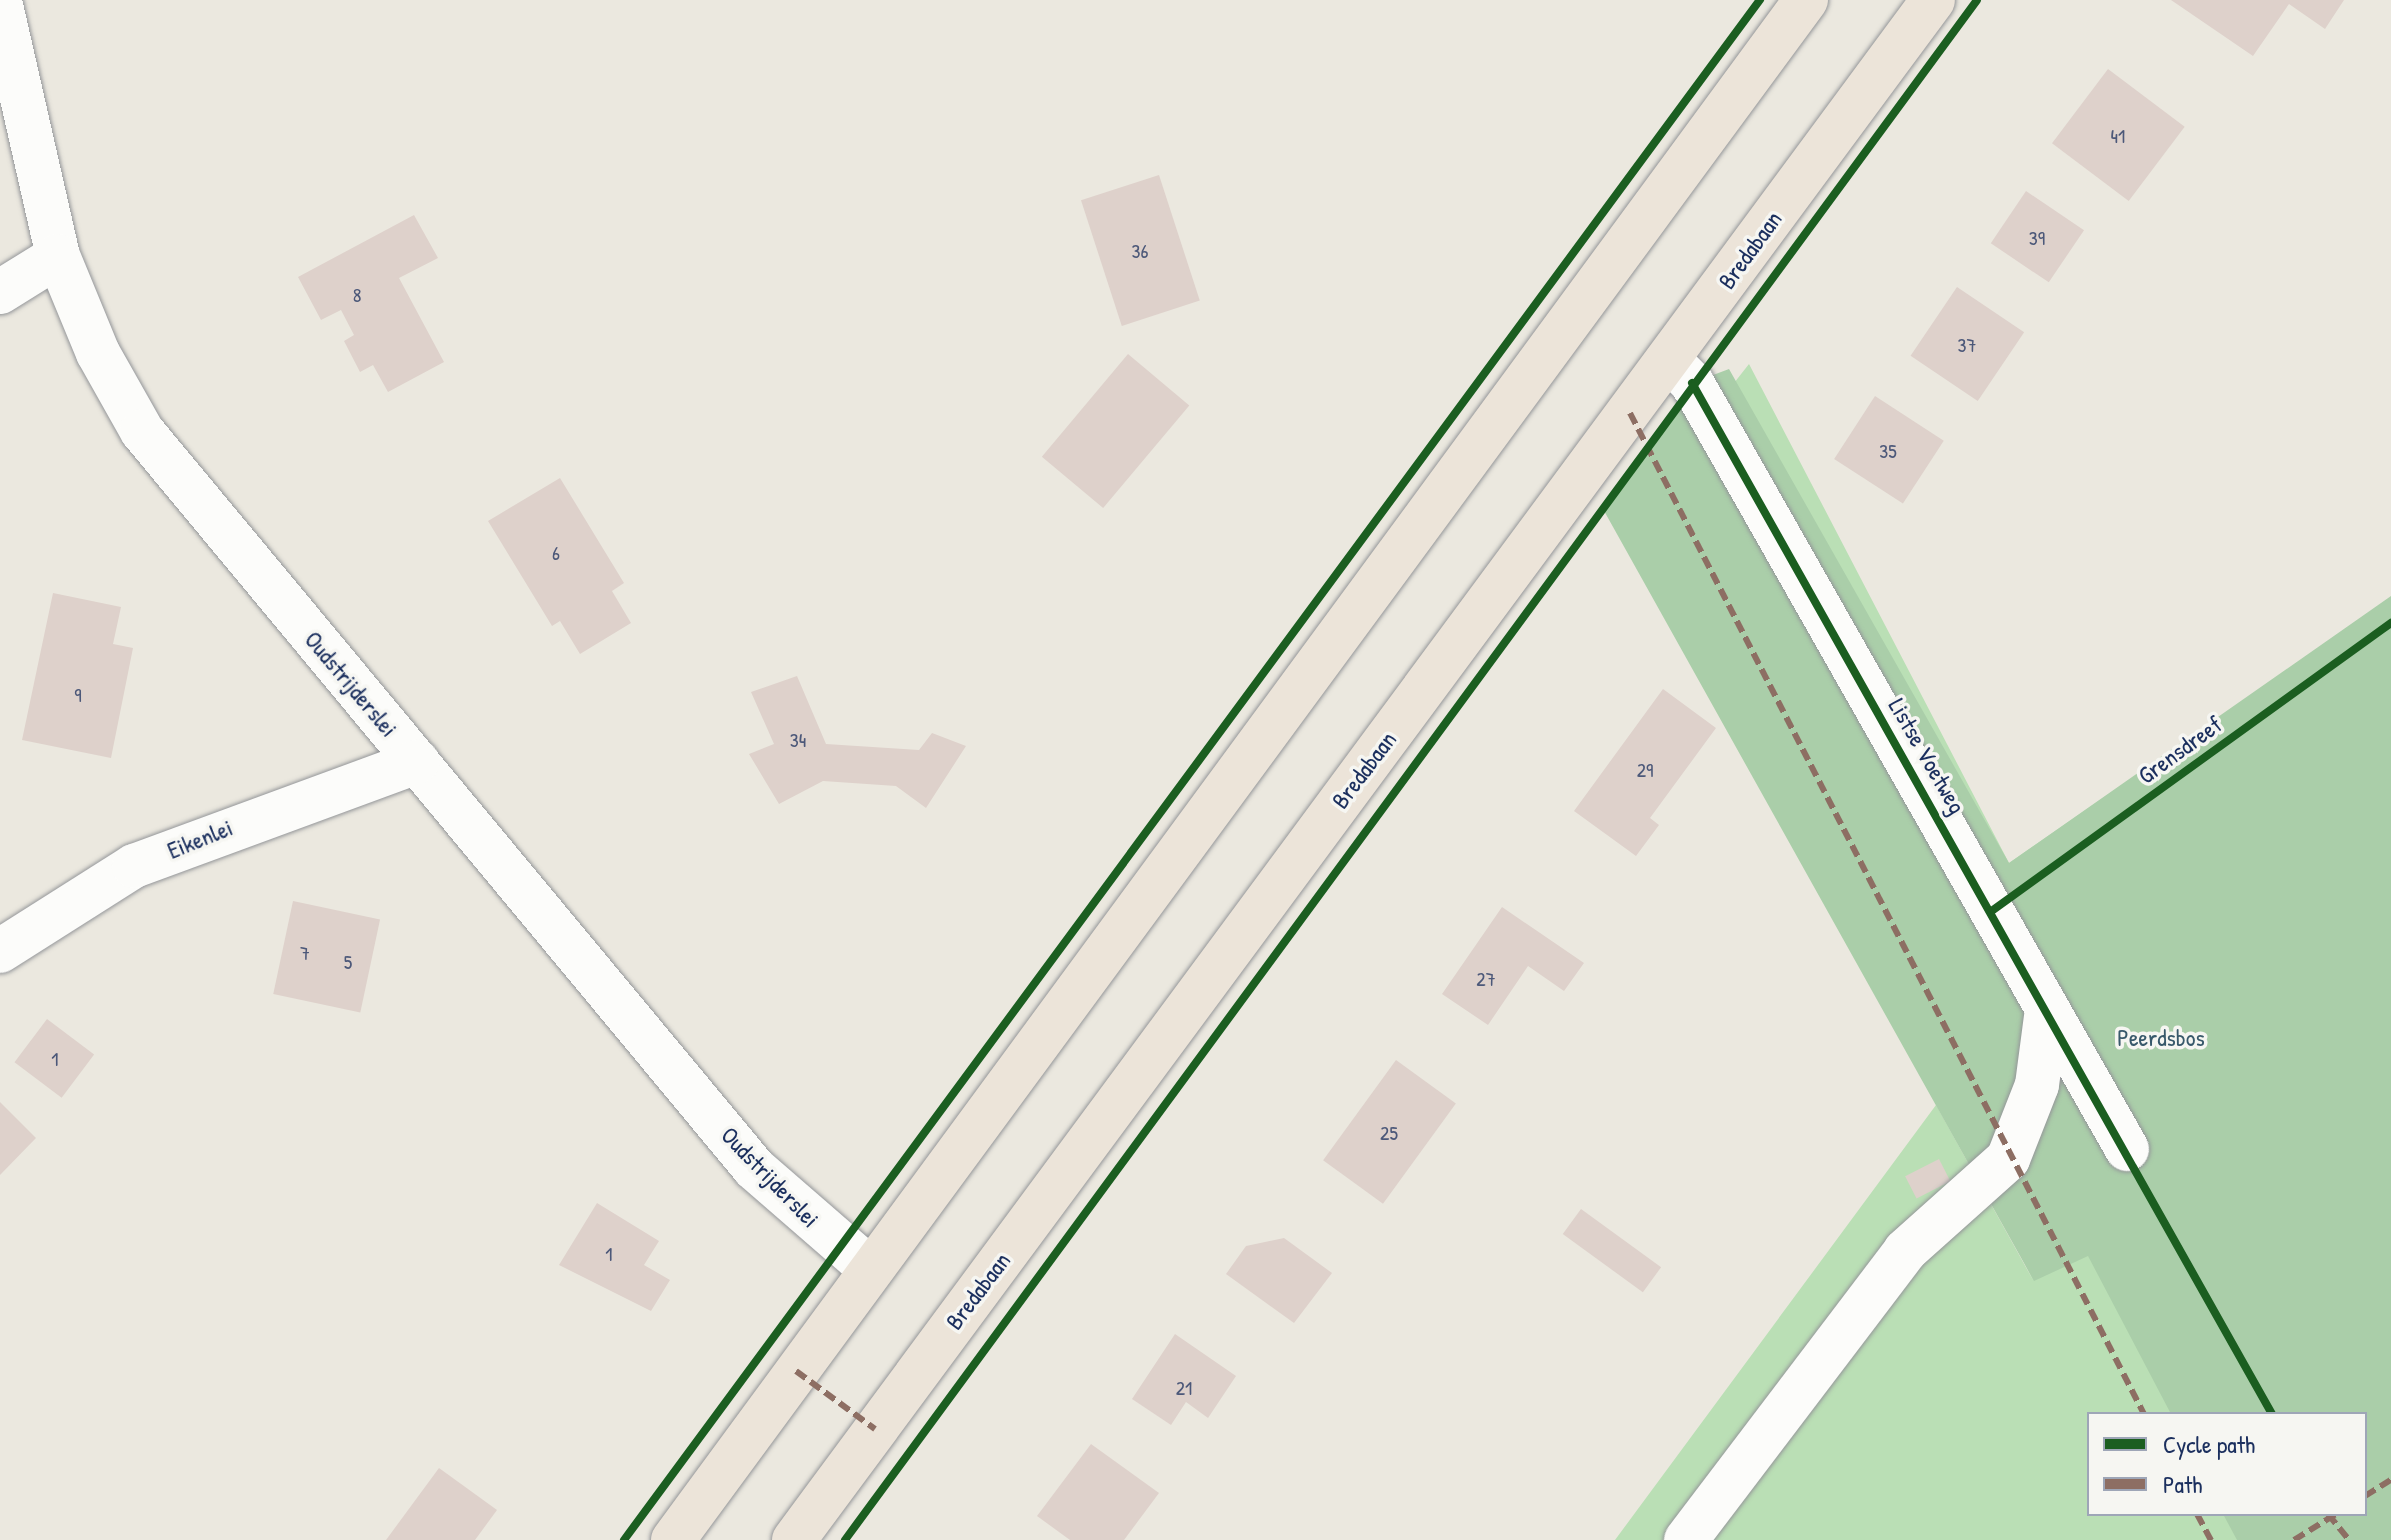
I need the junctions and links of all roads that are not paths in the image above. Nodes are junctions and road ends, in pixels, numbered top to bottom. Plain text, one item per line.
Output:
1 (1806, 0) edge
2 (1933, 0) edge
3 (0, 1) edge
4 (58, 256) junction
5 (0, 292) edge
6 (1669, 360) junction
7 (417, 762) junction
8 (0, 951) edge
9 (2047, 1009) junction
10 (2127, 1149) dead end
11 (870, 1269) junction
12 (673, 1540) edge
13 (794, 1540) edge
14 (1686, 1540) edge

1 - 11 main road
2 - 6 main road, Bredabaan
3 - 4 street, Oudstrijderslei
4 - 5 street
4 - 7 street, Oudstrijderslei
6 - 9 street, Listse Voetweg
6 - 13 main road, Bredabaan
7 - 8 street, Eikenlei
7 - 11 street, Oudstrijderslei
9 - 10 street, Listse Voetweg
9 - 14 street
11 - 12 main road

